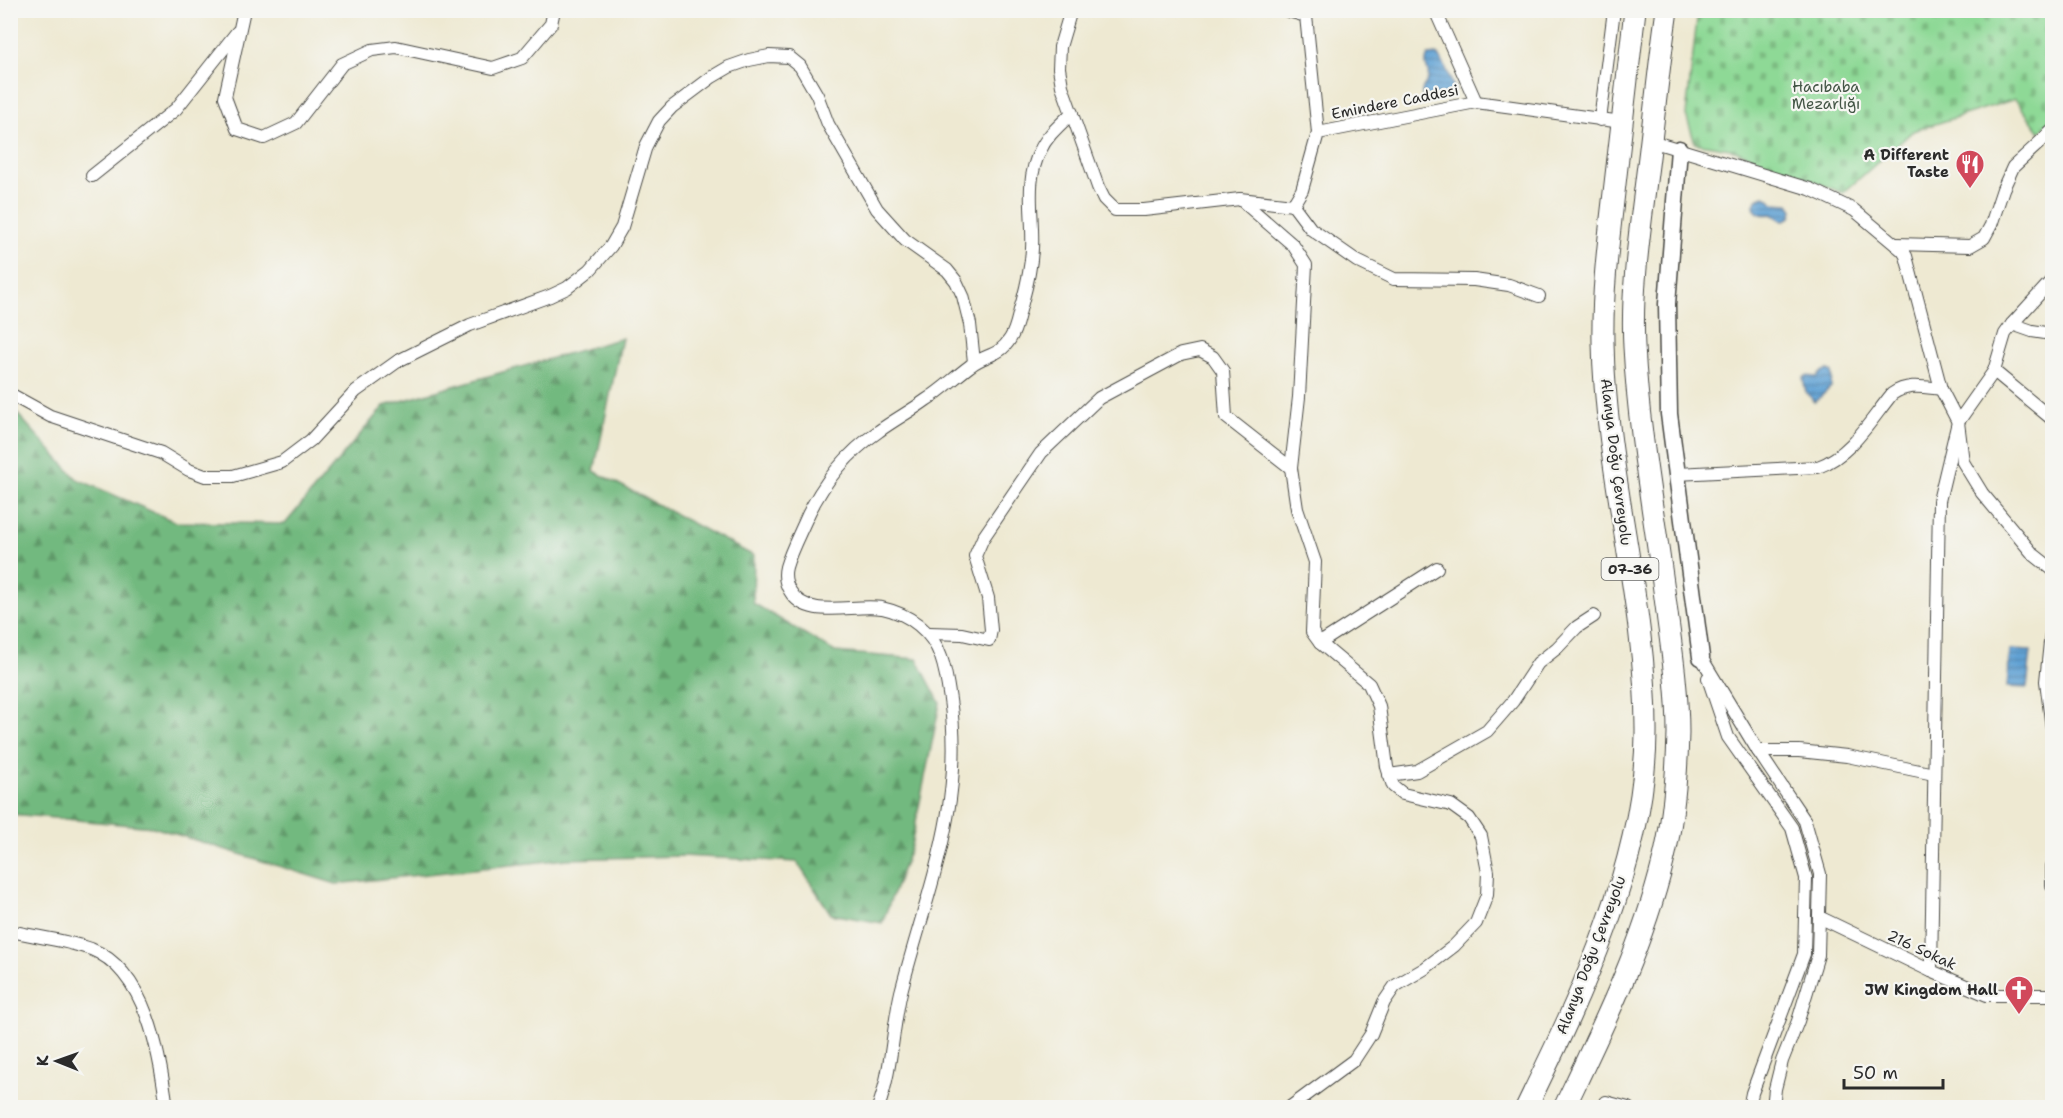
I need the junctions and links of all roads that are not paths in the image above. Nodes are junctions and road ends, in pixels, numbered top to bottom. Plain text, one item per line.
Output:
1 (244, 10) edge
2 (554, 10) edge
3 (1071, 10) edge
4 (1285, 10) edge
5 (1435, 10) edge
6 (1614, 10) edge
7 (1635, 10) edge
8 (1667, 10) edge
9 (1306, 13) edge
10 (240, 28) junction
11 (1476, 102) junction
12 (1072, 113) junction
13 (1600, 120) junction
14 (1622, 122) junction
15 (2052, 131) edge
16 (1318, 133) junction
17 (1651, 141) junction
18 (1679, 149) junction
19 (92, 176) dead end
20 (1240, 199) junction
21 (1293, 205) junction
22 (1896, 244) junction
23 (2052, 280) edge
24 (1539, 296) dead end
25 (2012, 324) junction
26 (2052, 334) edge
27 (974, 362) junction
28 (1994, 371) junction
29 (1941, 389) junction
30 (10, 394) edge
31 (2052, 419) edge
32 (1958, 422) junction
33 (1291, 468) junction
34 (1677, 474) junction
35 (1437, 568) dead end
36 (2052, 569) edge
37 (1594, 616) dead end
38 (2052, 623) edge
39 (930, 633) junction
40 (1320, 643) junction
41 (1701, 657) junction
42 (2052, 728) edge
43 (1758, 751) junction
44 (1934, 774) junction
45 (1389, 775) junction
46 (2052, 866) edge
47 (2052, 886) edge
48 (1819, 917) junction
49 (10, 931) edge
50 (1931, 971) junction
51 (2052, 995) edge
52 (1606, 1102) dead end
53 (167, 1107) edge
54 (878, 1107) edge
55 (1289, 1107) edge
56 (1526, 1107) edge
57 (1564, 1107) edge
58 (1628, 1107) edge
59 (1749, 1107) edge
60 (1773, 1107) edge

1 - 10 street
2 - 10 street
3 - 12 street
4 - 9 street
5 - 11 street
6 - 13 street
7 - 14 highway, Alanya Doğu Çevreyolu / 07-36
8 - 17 highway, Alanya Doğu Çevreyolu / 07-36
9 - 16 street
10 - 19 street
11 - 13 street, Emindere Caddesi
11 - 16 street, Emindere Caddesi
12 - 20 street
12 - 27 street
13 - 14 street, Emindere Caddesi
14 - 56 highway, Alanya Doğu Çevreyolu / 07-36
15 - 22 street
16 - 21 street, Emindere Caddesi
17 - 18 street
17 - 57 highway, Alanya Doğu Çevreyolu / 07-36
18 - 22 street
18 - 34 street
20 - 21 street
20 - 33 street
21 - 24 street
22 - 29 street
23 - 25 street
25 - 26 street
25 - 28 street
27 - 30 street
27 - 39 street
28 - 31 street
28 - 32 street
29 - 32 street
29 - 34 street
32 - 36 street
32 - 44 street
33 - 39 street
33 - 40 street
34 - 41 street
35 - 40 street
37 - 45 street
38 - 42 street
39 - 54 street
40 - 45 street
41 - 43 street
41 - 59 street
43 - 44 street
43 - 48 street
44 - 50 street
45 - 55 street
46 - 47 street
48 - 50 street, 216 Sokak
48 - 60 street
49 - 53 street
50 - 51 street, 216 Sokak
52 - 58 street

